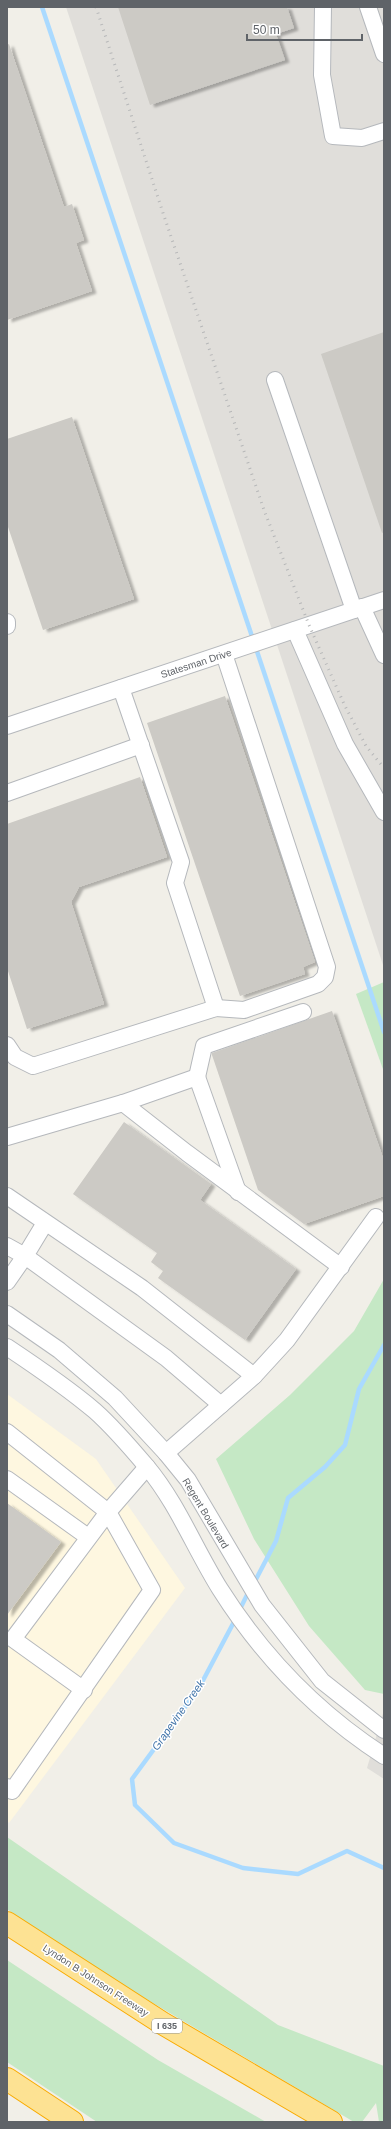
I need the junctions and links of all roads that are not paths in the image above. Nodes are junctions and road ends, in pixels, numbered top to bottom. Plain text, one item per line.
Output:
1 (322, 7) edge
2 (368, 7) edge
3 (384, 54) edge
4 (384, 131) edge
5 (275, 380) dead end
6 (384, 600) edge
7 (358, 609) junction
8 (7, 622) edge
9 (7, 626) edge
10 (291, 631) junction
11 (224, 654) junction
12 (384, 655) edge
13 (121, 688) junction
14 (7, 726) edge
15 (141, 745) junction
16 (7, 793) edge
17 (384, 812) edge
18 (216, 1008) junction
19 (303, 1012) dead end
20 (7, 1045) edge
21 (197, 1077) junction
22 (123, 1103) junction
23 (7, 1137) edge
24 (238, 1192) junction
25 (7, 1196) edge
26 (376, 1217) dead end
27 (45, 1223) junction
28 (7, 1246) edge
29 (25, 1256) junction
30 (340, 1267) junction
31 (7, 1282) edge
32 (7, 1314) edge
33 (7, 1347) edge
34 (254, 1376) junction
35 (221, 1405) junction
36 (7, 1432) edge
37 (166, 1453) junction
38 (147, 1467) junction
39 (7, 1479) edge
40 (108, 1512) junction
41 (88, 1537) junction
42 (10, 1638) edge
43 (84, 1690) junction
44 (383, 1728) edge
45 (369, 1746) junction
46 (384, 1756) edge
47 (7, 1787) edge
48 (7, 1922) edge
49 (7, 2079) edge
50 (72, 2122) edge
51 (331, 2122) edge

1 - 4 street
2 - 3 street
5 - 7 street
6 - 7 street, Statesman Drive
7 - 10 street, Statesman Drive
7 - 12 street
8 - 9 street
10 - 11 street, Statesman Drive
10 - 17 street
11 - 13 street, Statesman Drive
11 - 18 street
13 - 14 street, Statesman Drive
13 - 15 street
15 - 16 street
15 - 18 street
18 - 20 street
19 - 21 street
21 - 22 street
21 - 24 street
22 - 23 street
22 - 24 street
24 - 30 street
25 - 27 street
26 - 30 street
27 - 29 street
27 - 34 street
28 - 29 street
29 - 31 street
29 - 35 street
30 - 34 street
32 - 37 street, Regent Boulevard
33 - 38 street
34 - 35 street
35 - 37 street
36 - 40 street
37 - 44 street, Regent Boulevard
38 - 40 street
38 - 45 street
39 - 41 street
40 - 41 street
40 - 43 street
41 - 42 street
42 - 43 street
43 - 47 street
44 - 45 street
45 - 46 street
48 - 51 highway, Lyndon B Johnson Freeway / I 635
49 - 50 highway

